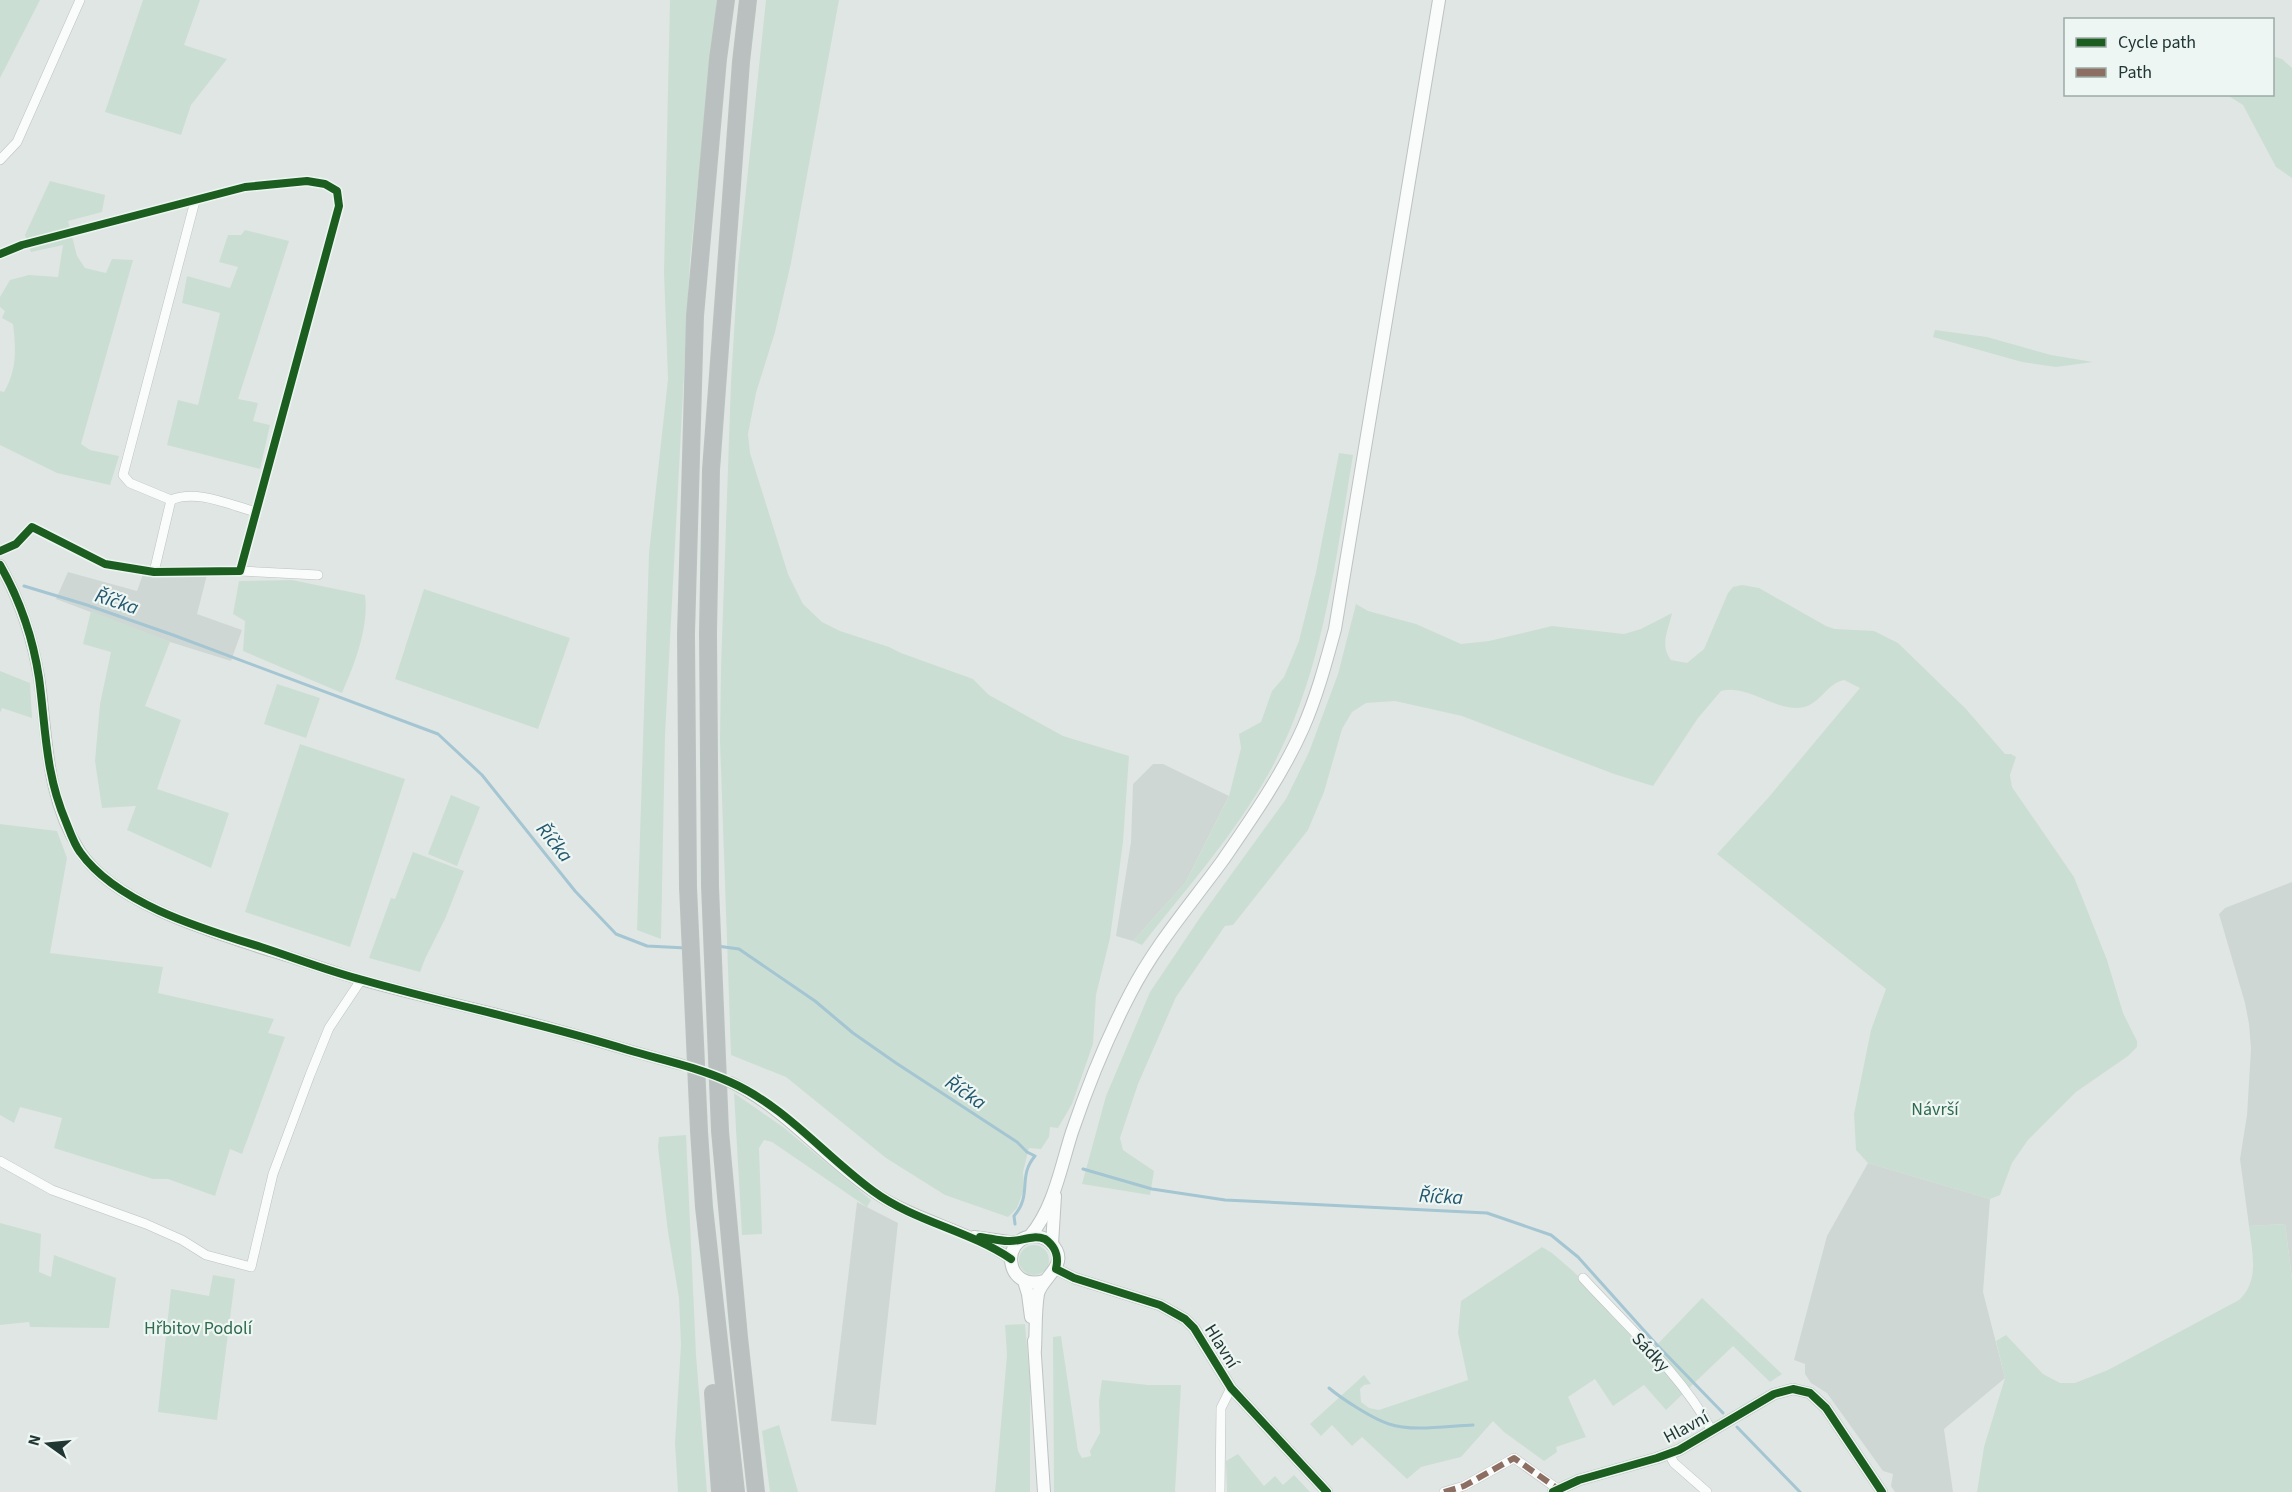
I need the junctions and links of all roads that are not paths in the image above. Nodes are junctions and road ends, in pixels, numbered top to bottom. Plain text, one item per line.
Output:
1 (80, 0) edge
2 (726, 0) edge
3 (748, 0) edge
4 (1439, 0) edge
5 (0, 160) edge
6 (195, 201) junction
7 (0, 254) edge
8 (171, 500) junction
9 (256, 512) junction
10 (0, 552) edge
11 (3, 570) edge
12 (240, 571) junction
13 (154, 572) junction
14 (318, 575) dead end
15 (361, 980) junction
16 (683, 1065) dead end
17 (730, 1082) dead end
18 (0, 1161) edge
19 (1056, 1185) junction
20 (704, 1207) junction
21 (965, 1234) junction
22 (1025, 1238) junction
23 (1052, 1244) junction
24 (1011, 1259) junction
25 (1056, 1269) junction
26 (1582, 1278) dead end
27 (1024, 1281) junction
28 (1044, 1281) junction
29 (1035, 1349) junction
30 (1231, 1388) junction
31 (1712, 1431) junction
32 (1670, 1454) junction
33 (756, 1487) edge
34 (1558, 1491) edge
35 (720, 1492) edge
36 (736, 1492) edge
37 (1044, 1492) edge
38 (1220, 1492) edge
39 (1327, 1492) edge
40 (1444, 1492) edge
41 (1707, 1492) edge
42 (1882, 1492) edge

1 - 5 street
2 - 20 highway, bridge
3 - 33 highway, bridge
4 - 19 main road
6 - 7 street
6 - 8 street
6 - 9 street
8 - 9 street
8 - 13 street
9 - 12 street
10 - 13 street
11 - 15 street
12 - 13 street
12 - 14 street
15 - 16 street
15 - 18 street
17 - 21 street
19 - 22 main road
19 - 23 main road
20 - 35 highway
20 - 36 highway
21 - 22 street
21 - 24 street
22 - 23 main road
22 - 24 main road
23 - 25 main road
24 - 27 main road
25 - 28 main road
25 - 30 street, Hlavní
26 - 31 street, Sádky
27 - 28 main road
27 - 29 main road
28 - 29 main road
29 - 37 main road
30 - 38 street
30 - 39 street, Hlavní
31 - 32 street, Hlavní
31 - 42 street, Hlavní
32 - 34 street, Hlavní
32 - 41 street
34 - 40 street

